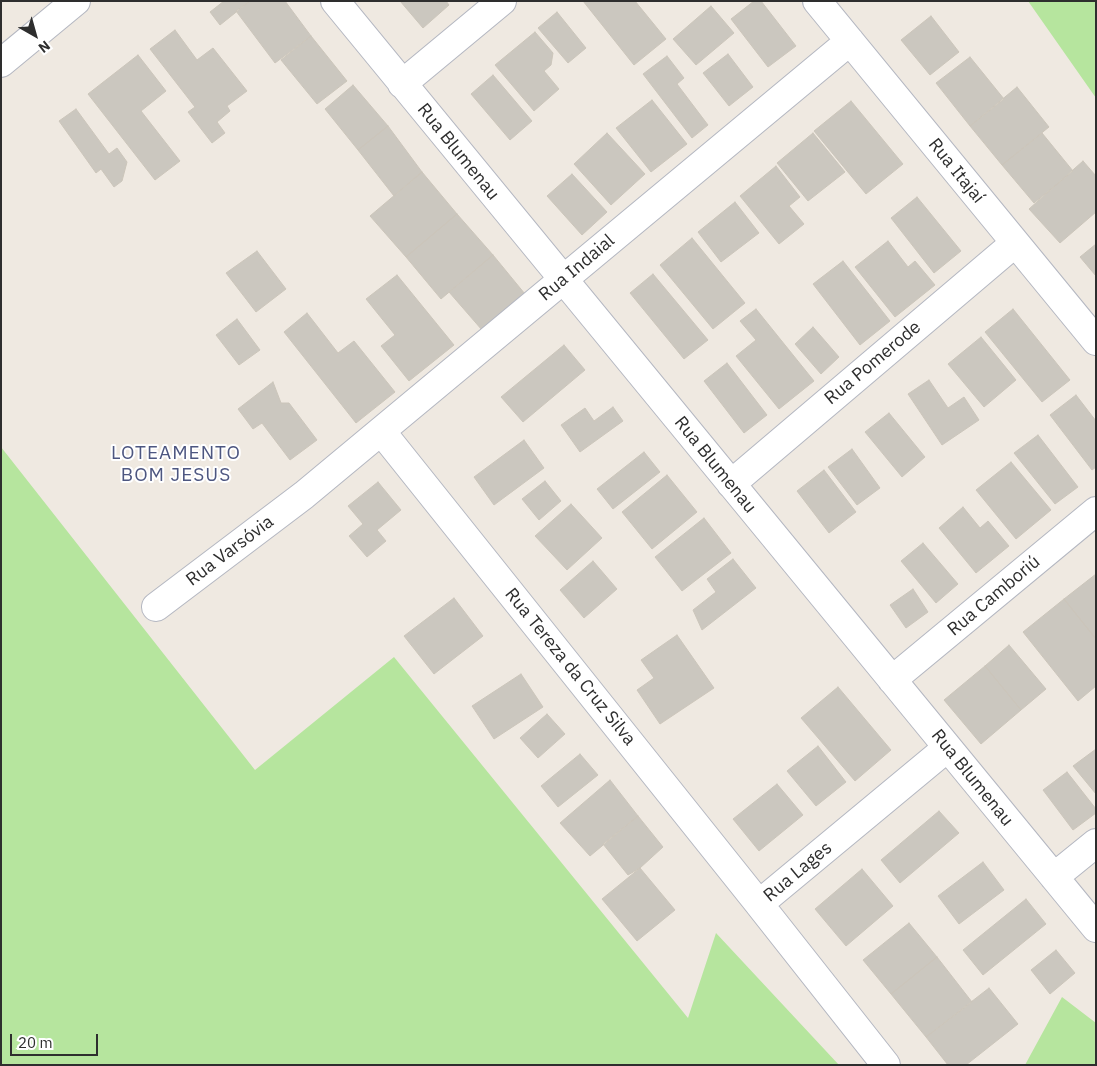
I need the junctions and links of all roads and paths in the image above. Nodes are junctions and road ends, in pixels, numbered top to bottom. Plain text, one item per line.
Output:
1 (76, 1) edge
2 (335, 1) edge
3 (502, 1) edge
4 (817, 1) edge
5 (850, 41) junction
6 (1, 63) edge
7 (402, 84) junction
8 (1015, 243) junction
9 (563, 280) junction
10 (1096, 341) edge
11 (382, 431) junction
12 (731, 484) junction
13 (304, 495) joint
14 (1096, 511) edge
15 (156, 607) dead end
16 (892, 680) junction
17 (947, 748) junction
18 (1096, 843) edge
19 (1054, 877) junction
20 (759, 904) junction
21 (1096, 928) edge
22 (886, 1065) edge

1 - 6 street
2 - 7 street, Rua Blumenau
3 - 7 street
4 - 5 street, Rua Itajaí
5 - 8 street, Rua Itajaí
5 - 9 street, Rua Indaial
7 - 9 street, Rua Blumenau
8 - 10 street, Rua Itajaí
8 - 12 street, Rua Pomerode
9 - 11 street, Rua Indaial
9 - 12 street, Rua Blumenau
11 - 13 street, Rua Indaial
11 - 20 street, Rua Tereza da Cruz Silva
12 - 16 street, Rua Blumenau
13 - 15 street, Rua Varsóvia
14 - 16 street, Rua Camboriú
16 - 17 street, Rua Blumenau
17 - 19 street, Rua Blumenau
17 - 20 street, Rua Lages
18 - 19 street
19 - 21 street, Rua Blumenau
20 - 22 street, Rua Lages

